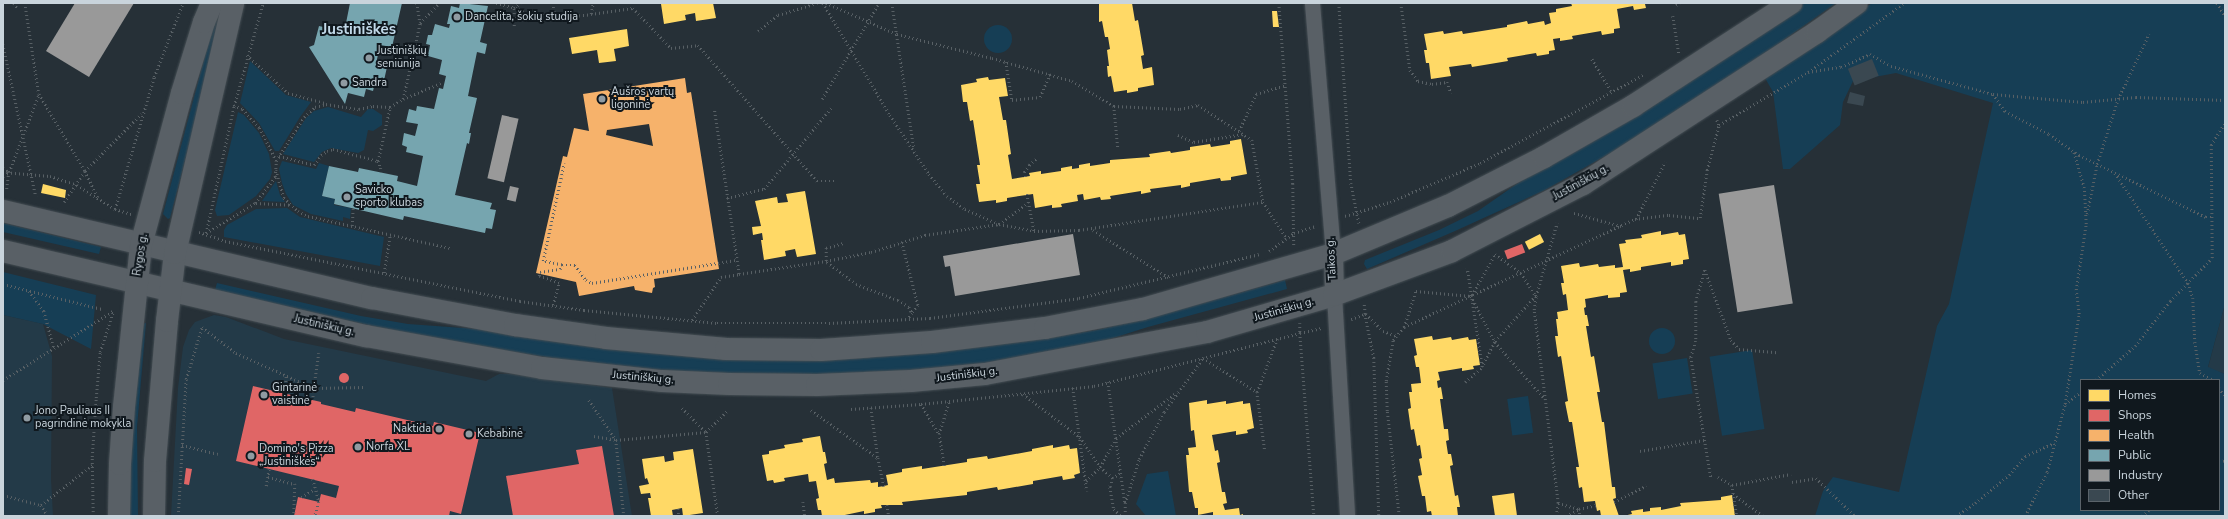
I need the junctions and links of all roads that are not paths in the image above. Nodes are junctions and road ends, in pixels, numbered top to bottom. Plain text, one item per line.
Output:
1 (212, 3) edge
2 (233, 3) edge
3 (1312, 3) edge
4 (1791, 3) edge
5 (1857, 3) edge
6 (3, 211) edge
7 (141, 245) junction
8 (3, 251) edge
9 (175, 253) junction
10 (1333, 254) junction
11 (136, 282) junction
12 (170, 290) junction
13 (1334, 295) junction
14 (119, 516) edge
15 (154, 516) edge
16 (1347, 516) edge

1 - 7 main road, Rygos g.
2 - 9 main road
3 - 10 street, Taikos g.
4 - 10 main road
5 - 13 main road, Justiniškių g.
6 - 7 main road
7 - 9 main road
7 - 11 main road, Rygos g.
8 - 11 main road, Justiniškių g.
9 - 10 main road
9 - 12 main road
10 - 13 street, Taikos g.
11 - 12 main road, Justiniškių g.
11 - 14 main road, Rygos g.
12 - 13 main road, Justiniškių g.
12 - 15 main road
13 - 16 street, Taikos g.

